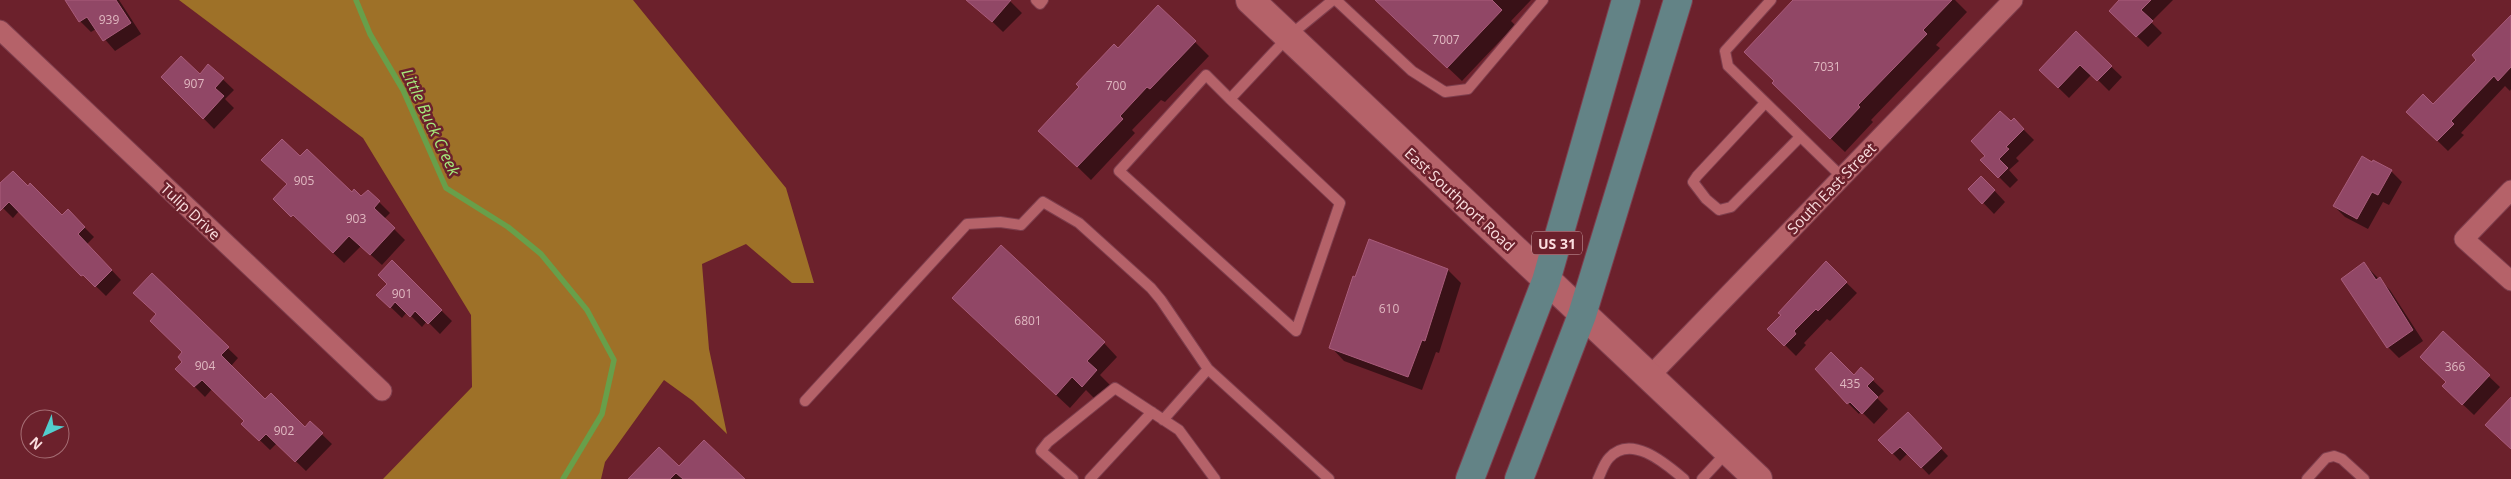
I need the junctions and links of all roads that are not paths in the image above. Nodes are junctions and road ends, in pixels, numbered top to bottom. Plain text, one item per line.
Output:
1 (1036, 0) edge
2 (1043, 0) edge
3 (1250, 0) edge
4 (1334, 0) edge
5 (1543, 0) edge
6 (1678, 0) edge
7 (1771, 0) edge
8 (2012, 0) edge
9 (1623, 1) edge
10 (0, 30) edge
11 (1289, 36) junction
12 (1230, 99) junction
13 (1765, 103) junction
14 (1800, 137) junction
15 (1842, 177) junction
16 (2511, 190) edge
17 (1546, 281) junction
18 (2511, 281) edge
19 (1582, 315) junction
20 (1208, 369) junction
21 (1649, 377) junction
22 (382, 392) dead end
23 (805, 401) dead end
24 (1152, 412) junction
25 (1163, 420) junction
26 (1728, 451) junction
27 (1073, 479) edge
28 (1090, 479) edge
29 (1214, 479) edge
30 (1329, 479) edge
31 (1470, 479) edge
32 (1518, 479) edge
33 (1598, 479) edge
34 (1684, 479) edge
35 (1702, 479) edge
36 (1758, 479) edge
37 (2307, 479) edge
38 (2364, 479) edge

1 - 2 lane
3 - 11 main road, East Southport Road
4 - 5 lane
4 - 11 lane
6 - 19 main road, US 31
7 - 13 lane
8 - 15 street, South East Street
9 - 17 main road, US 31
10 - 22 street, Tulip Drive
11 - 12 lane
11 - 17 main road, East Southport Road
12 - 12 lane
13 - 14 lane
13 - 14 lane
14 - 15 lane
15 - 21 street, South East Street
16 - 18 street
17 - 19 main road, East Southport Road
17 - 31 main road, US 31
19 - 21 main road, East Southport Road
19 - 32 main road, US 31
20 - 23 lane
20 - 25 lane
20 - 30 lane
21 - 26 main road, East Southport Road
24 - 25 lane
24 - 27 lane
24 - 28 lane
25 - 29 lane
26 - 35 lane
26 - 36 main road, East Southport Road
33 - 34 lane
37 - 38 lane

